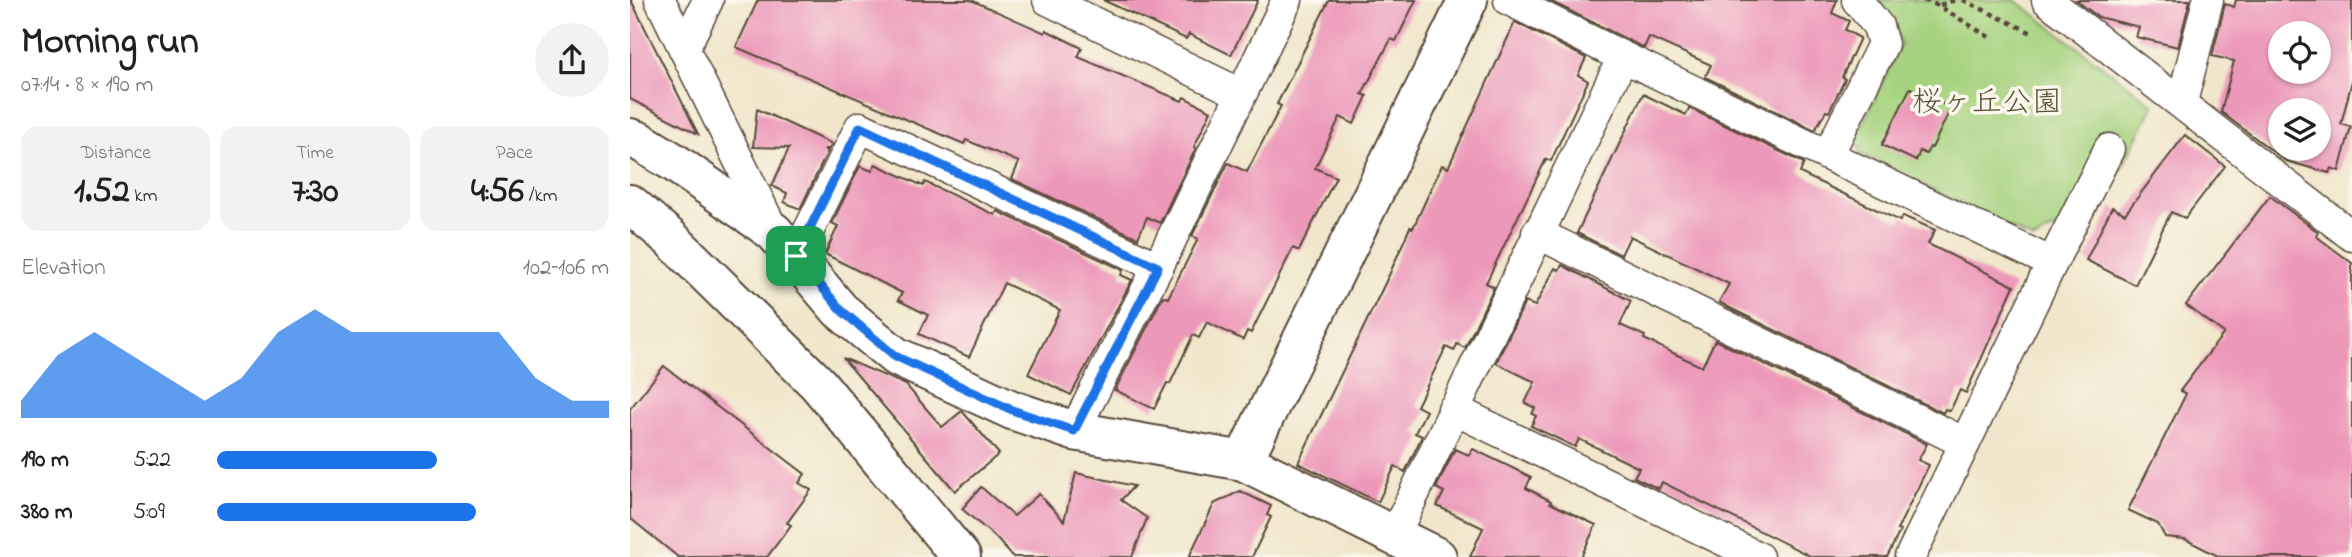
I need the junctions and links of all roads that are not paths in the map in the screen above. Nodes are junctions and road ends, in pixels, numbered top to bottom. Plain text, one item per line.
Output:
1 (660, 0) edge
2 (708, 0) edge
3 (1048, 0) edge
4 (1287, 0) edge
5 (1468, 0) edge
6 (1509, 0) edge
7 (1857, 0) edge
8 (2047, 0) edge
9 (2208, 0) edge
10 (684, 49) junction
11 (1623, 57) junction
12 (1241, 94) junction
13 (2182, 102) junction
14 (630, 138) edge
15 (2109, 149) dead end
16 (1828, 155) junction
17 (630, 204) edge
18 (2351, 228) edge
19 (1537, 233) junction
20 (785, 244) junction
21 (2052, 263) junction
22 (1158, 267) junction
23 (1453, 409) junction
24 (1074, 431) junction
25 (1965, 443) junction
26 (1243, 461) junction
27 (1394, 536) junction
28 (961, 557) edge
29 (1437, 557) edge
30 (1758, 557) edge
31 (1910, 557) edge

1 - 10 street
2 - 10 street
3 - 12 street
4 - 12 street
5 - 26 street
6 - 11 street
7 - 16 street
8 - 13 street
9 - 13 street
10 - 20 street
11 - 16 street
11 - 19 street
12 - 22 street
13 - 18 street
14 - 20 street
15 - 21 street
16 - 21 street
17 - 28 street
19 - 23 street
19 - 25 street
20 - 22 street
20 - 24 street
21 - 25 street
22 - 24 street
23 - 27 street
23 - 30 street
24 - 26 street
25 - 31 street
26 - 27 street
27 - 29 street

